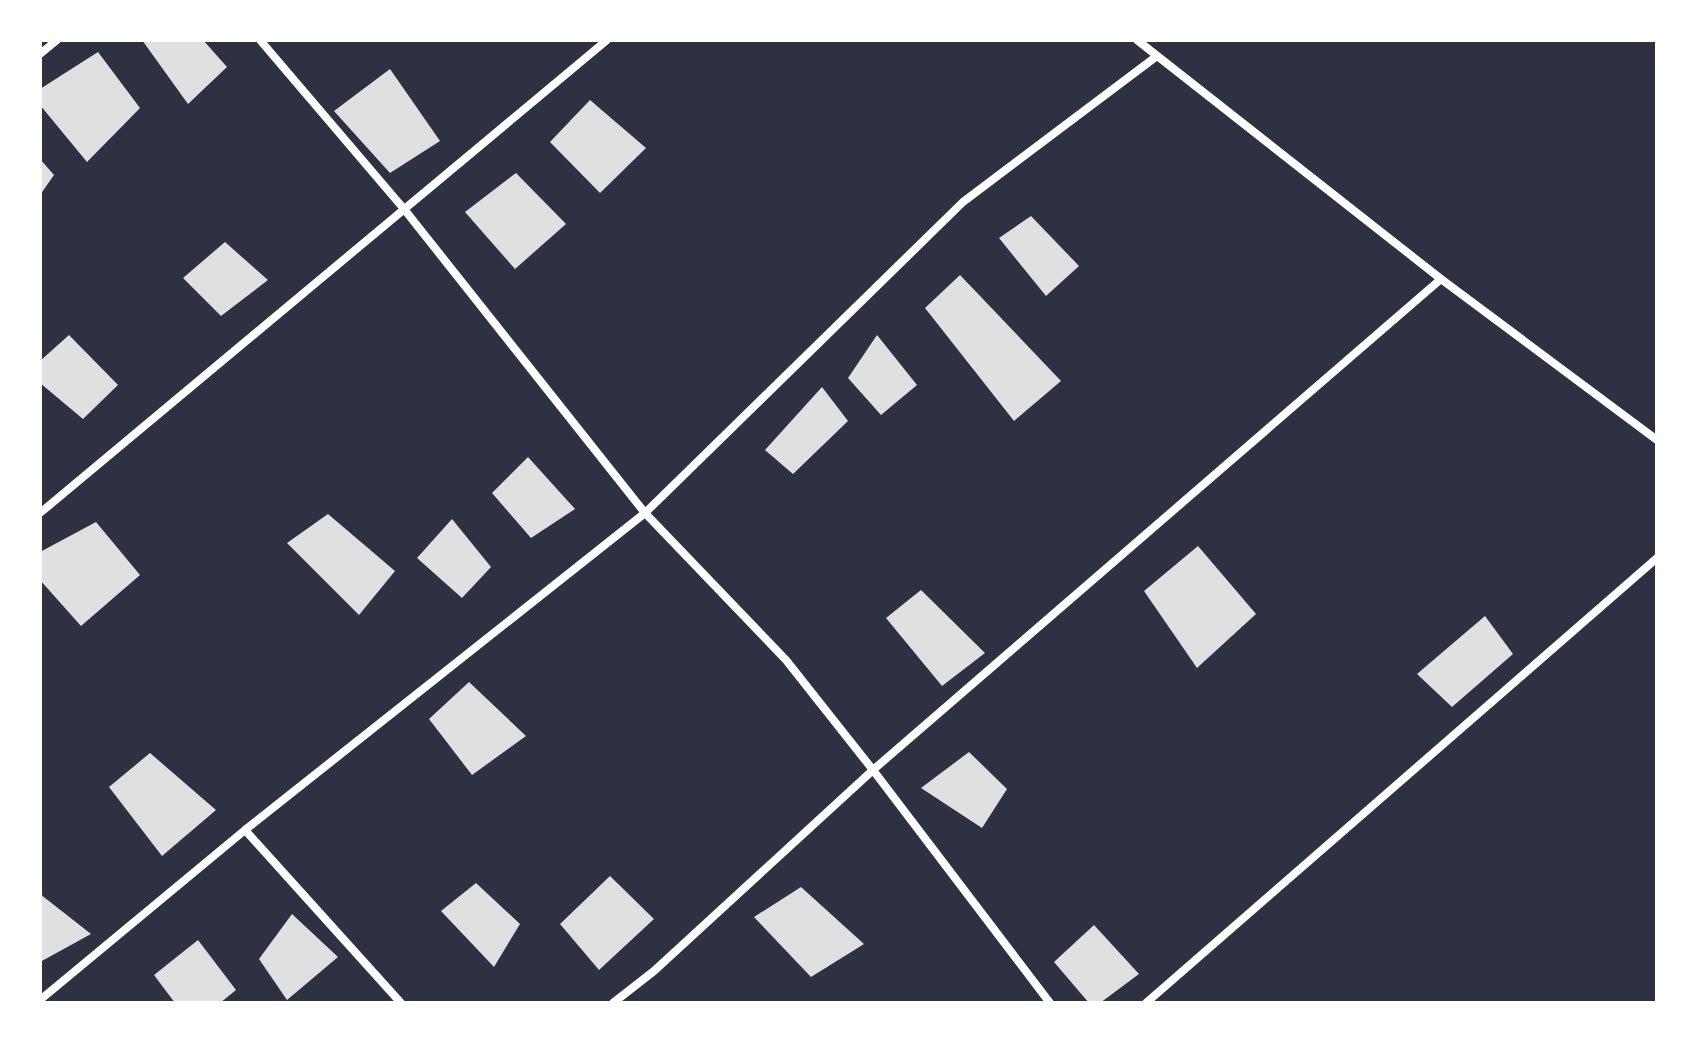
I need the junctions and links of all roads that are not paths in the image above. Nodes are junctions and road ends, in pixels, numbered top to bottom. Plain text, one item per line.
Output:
1 (57, 40) edge
2 (260, 40) edge
3 (607, 40) edge
4 (1137, 40) edge
5 (40, 54) edge
6 (1157, 56) junction
7 (404, 209) junction
8 (1441, 279) junction
9 (1657, 440) edge
10 (40, 513) edge
11 (645, 513) junction
12 (1657, 558) edge
13 (873, 770) junction
14 (245, 830) junction
15 (40, 1000) edge
16 (401, 1003) edge
17 (613, 1003) edge
18 (1050, 1003) edge
19 (1146, 1003) edge

1 - 5 street
2 - 7 street
3 - 7 street
4 - 6 street
6 - 8 street
6 - 11 street
7 - 10 street
7 - 11 street
8 - 9 street
8 - 13 street
11 - 13 street
11 - 14 street
12 - 19 street
13 - 17 street
13 - 18 street
14 - 15 street
14 - 16 street

